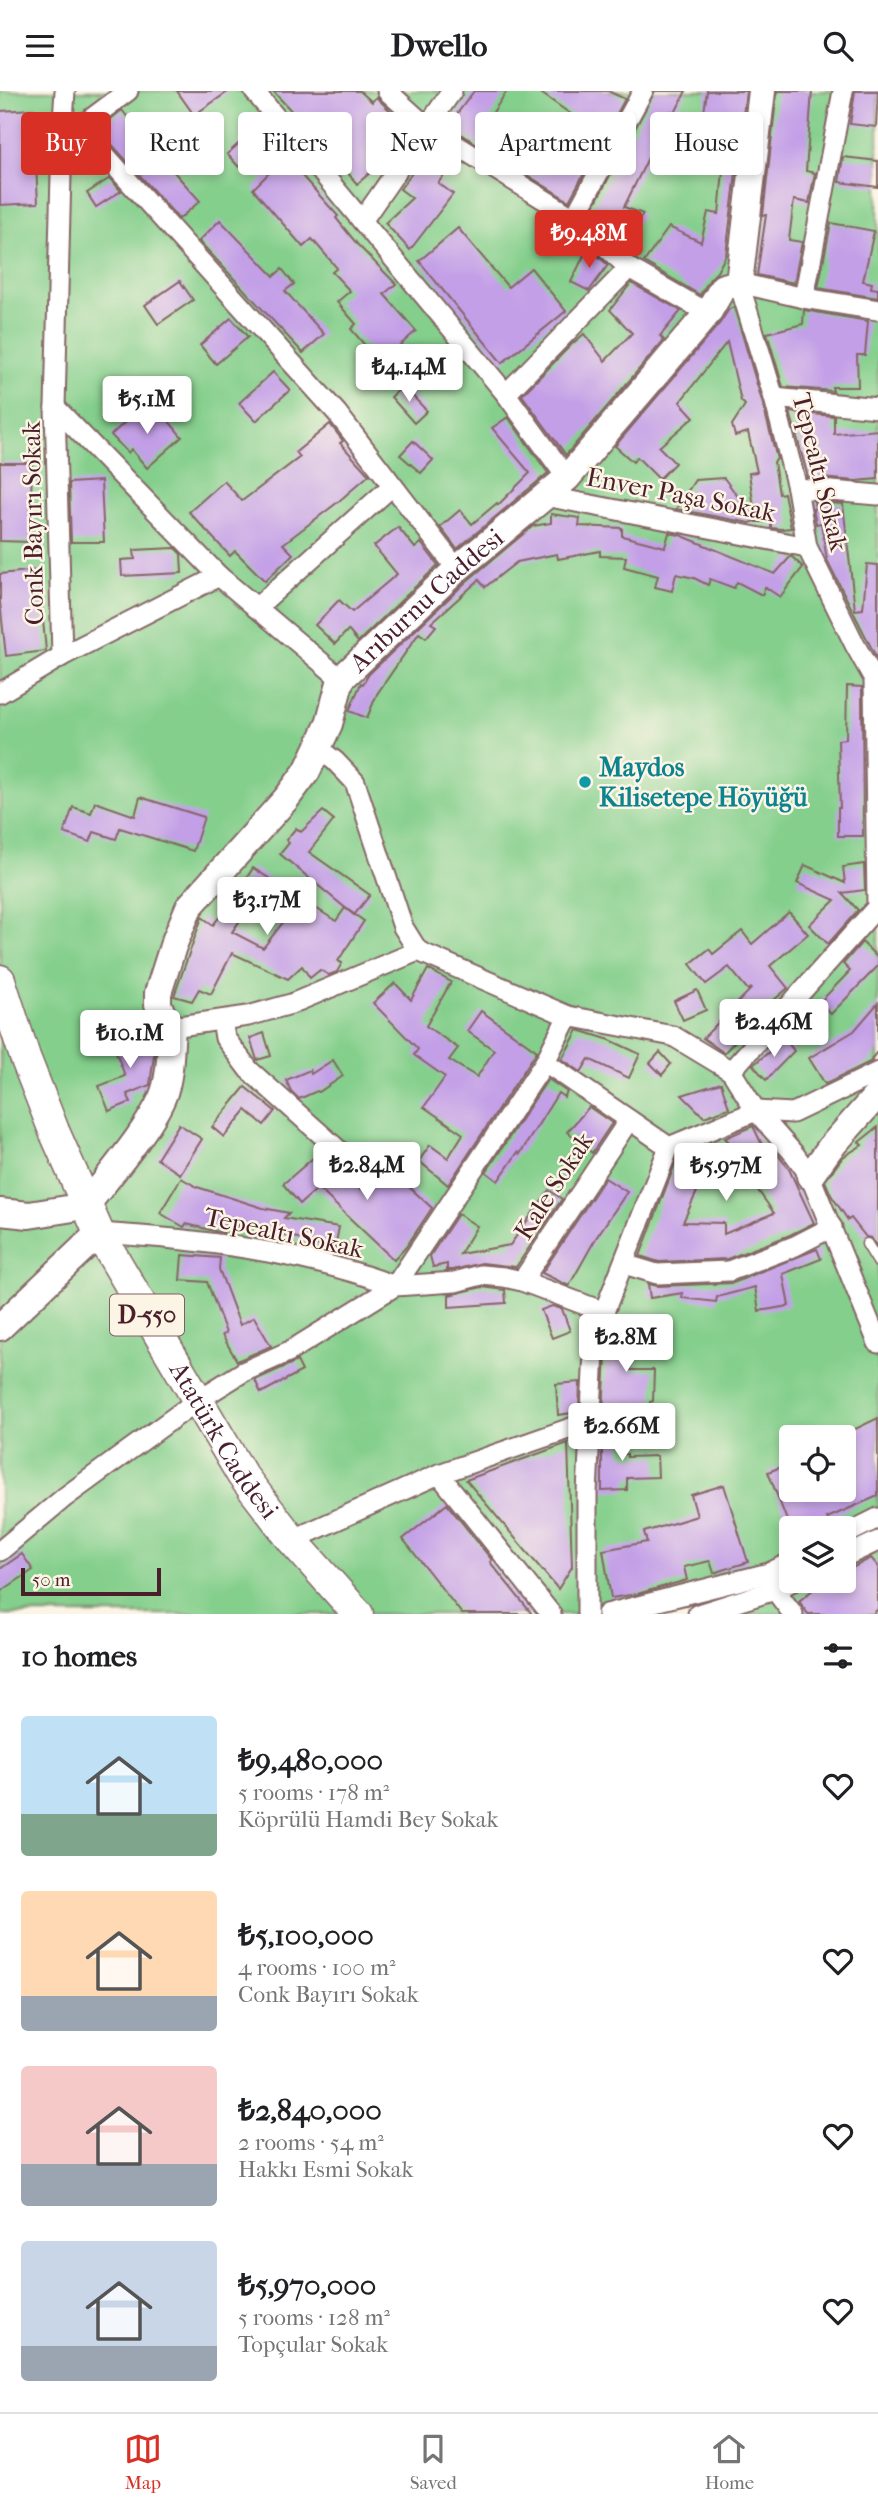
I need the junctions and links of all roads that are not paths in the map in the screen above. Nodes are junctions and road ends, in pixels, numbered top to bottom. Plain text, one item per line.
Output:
1 (65, 91) edge
2 (128, 91) edge
3 (254, 91) edge
4 (387, 91) edge
5 (452, 91) edge
6 (643, 91) edge
7 (762, 91) edge
8 (843, 91) edge
9 (68, 112) edge
10 (98, 112) edge
11 (410, 112) edge
12 (437, 112) edge
13 (461, 149) edge
14 (111, 173) edge
15 (68, 175) edge
16 (393, 175) edge
17 (574, 218) junction
18 (362, 221) junction
19 (629, 268) junction
20 (739, 283) junction
21 (804, 298) junction
22 (878, 310) edge
23 (708, 313) junction
24 (506, 394) junction
25 (774, 398) junction
26 (55, 407) junction
27 (878, 408) edge
28 (567, 478) junction
29 (392, 486) junction
30 (797, 488) junction
31 (878, 495) edge
32 (545, 496) junction
33 (807, 547) junction
34 (457, 569) junction
35 (219, 576) junction
36 (256, 608) junction
37 (62, 656) junction
38 (876, 678) edge
39 (341, 679) junction
40 (0, 694) edge
41 (319, 749) junction
42 (878, 907) edge
43 (418, 951) junction
44 (0, 981) edge
45 (568, 1016) junction
46 (222, 1020) junction
47 (172, 1027) junction
48 (545, 1062) junction
49 (731, 1071) junction
50 (878, 1072) edge
51 (878, 1094) edge
52 (757, 1111) junction
53 (629, 1120) junction
54 (669, 1147) junction
55 (343, 1154) dead end
56 (810, 1176) junction
57 (86, 1206) junction
58 (0, 1212) edge
59 (832, 1227) junction
60 (99, 1233) junction
61 (867, 1244) dead end
62 (878, 1262) edge
63 (624, 1264) junction
64 (522, 1281) junction
65 (395, 1286) junction
66 (604, 1312) junction
67 (0, 1327) edge
68 (878, 1343) edge
69 (198, 1400) junction
70 (591, 1421) junction
71 (439, 1474) junction
72 (878, 1518) edge
73 (856, 1529) edge
74 (292, 1540) junction
75 (878, 1541) edge
76 (0, 1551) edge
77 (856, 1551) edge
78 (779, 1575) edge
79 (779, 1581) edge
80 (772, 1582) junction
81 (358, 1614) edge
82 (551, 1614) edge
83 (587, 1614) edge
84 (607, 1614) edge
85 (698, 1614) edge
86 (793, 1614) edge

1 - 9 street
2 - 10 street
3 - 18 street
4 - 11 street
5 - 12 street
6 - 17 street
7 - 20 street
8 - 21 street
13 - 17 street
14 - 29 street
15 - 26 street
16 - 18 street
17 - 19 street
18 - 24 street
19 - 23 street
19 - 24 street
20 - 21 street
20 - 23 street, Arıburnu Caddesi
20 - 25 street, Tepealtı Sokak
21 - 22 street
23 - 28 street, Arıburnu Caddesi
24 - 28 street
25 - 27 street
25 - 30 street, Tepealtı Sokak
26 - 35 street, Conk Bayırı Sokak
26 - 37 street, Conk Bayırı Sokak
28 - 32 street, Arıburnu Caddesi
29 - 34 street
29 - 36 street
30 - 31 street
30 - 33 street, Tepealtı Sokak
32 - 33 street, Enver Paşa Sokak
32 - 34 street, Arıburnu Caddesi
33 - 38 street, Tepealtı Sokak
34 - 39 street, Arıburnu Caddesi
35 - 36 street, Conk Bayırı Sokak
35 - 37 street, Conk Bayırı Sokak
36 - 39 street, Conk Bayırı Sokak
37 - 40 street, Conk Bayırı Sokak
38 - 42 street, Tepealtı Sokak
39 - 41 street, Arıburnu Caddesi
41 - 43 street
41 - 47 street, Arıburnu Caddesi
42 - 49 street, Tepealtı Sokak
43 - 45 street
43 - 46 street
44 - 57 main road, Atatürk Caddesi / D-550
45 - 48 street
45 - 49 street
46 - 47 street
46 - 55 street
47 - 57 street
48 - 53 street, Kale Sokak
48 - 65 street
49 - 52 street
50 - 52 street
51 - 56 street
52 - 54 street
52 - 56 street
53 - 54 street, Kale Sokak
53 - 64 street, Kale Sokak
54 - 63 street
56 - 59 street
57 - 58 street
57 - 60 main road, Atatürk Caddesi / D-550
59 - 63 street
59 - 68 street
60 - 65 street, Tepealtı Sokak
60 - 67 street
60 - 69 main road, Atatürk Caddesi / D-550
61 - 62 lane
63 - 66 street
64 - 65 street
64 - 66 street
65 - 69 street
66 - 70 street
69 - 74 main road, Atatürk Caddesi / D-550
69 - 76 street
70 - 71 street
70 - 83 street
71 - 74 street
71 - 82 street
72 - 73 street
74 - 81 main road, Atatürk Caddesi / D-550
75 - 77 street
78 - 80 street
79 - 80 street
80 - 84 street
80 - 85 street
80 - 86 street

